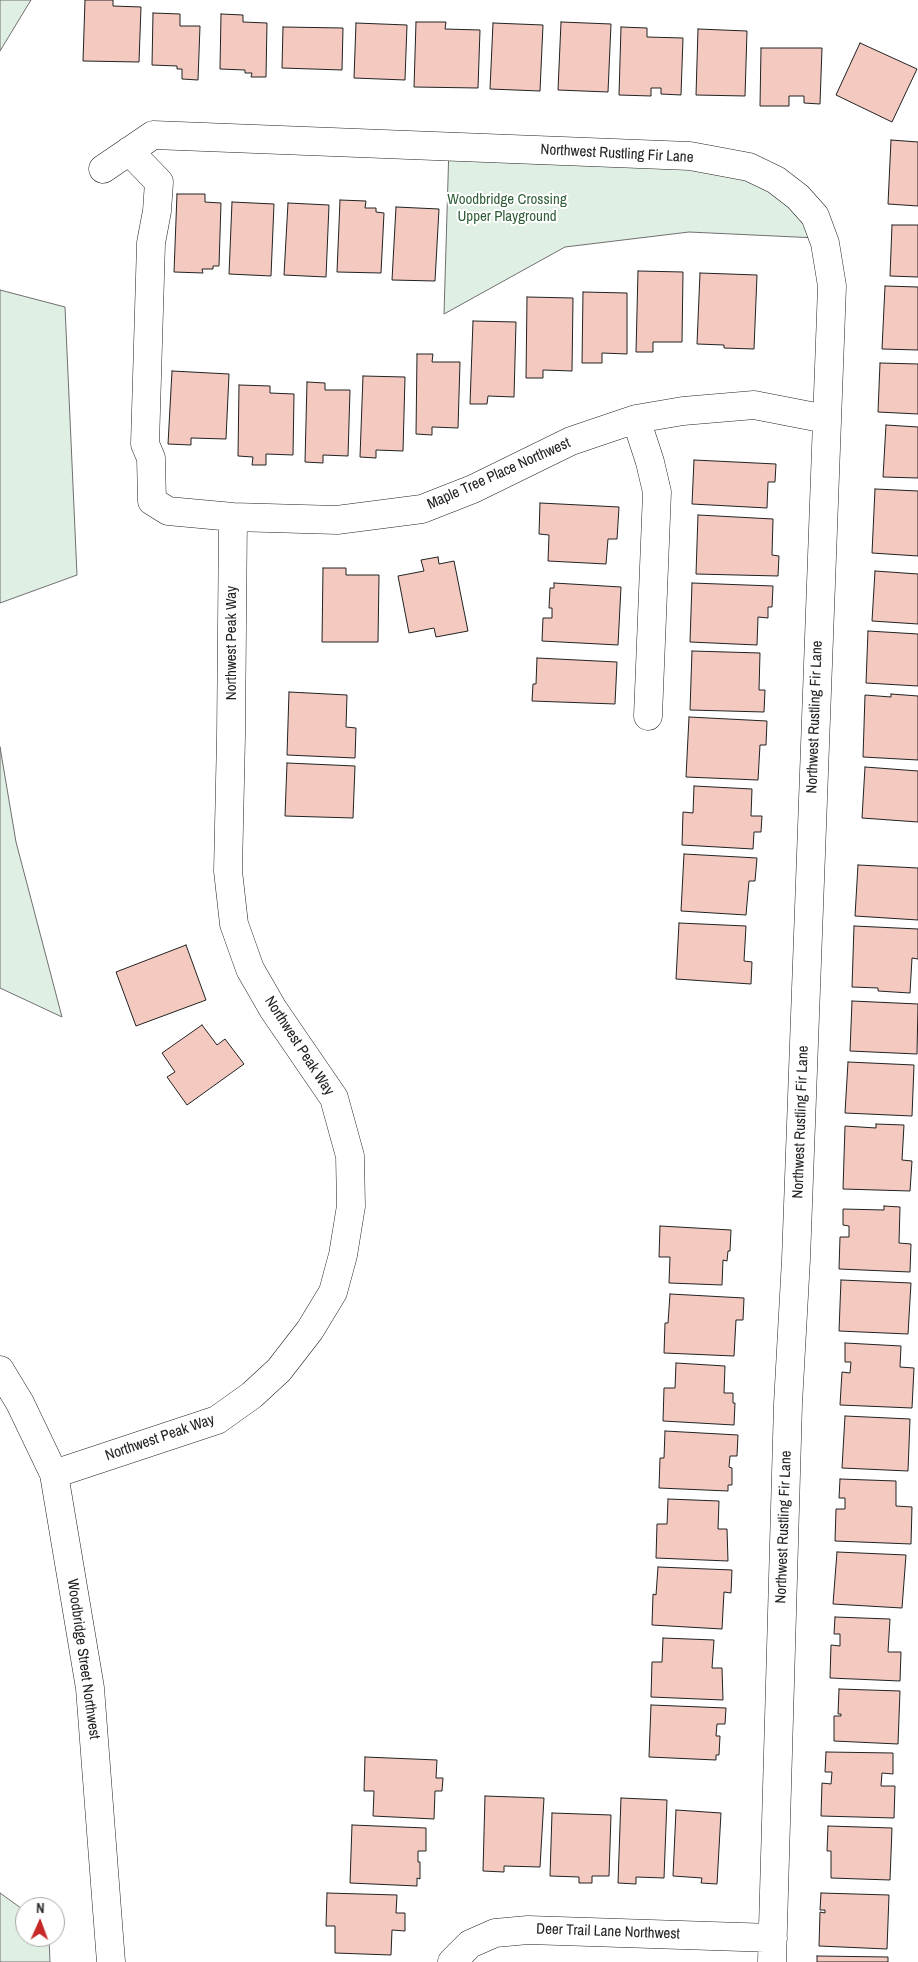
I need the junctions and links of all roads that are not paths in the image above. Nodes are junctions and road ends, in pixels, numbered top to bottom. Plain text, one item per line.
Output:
1 (129, 151) junction
2 (102, 169) dead end
3 (636, 419) junction
4 (826, 419) junction
5 (233, 517) junction
6 (648, 716) dead end
7 (0, 1370) edge
8 (54, 1474) junction
9 (772, 1950) edge
10 (111, 1962) edge
11 (452, 1962) edge

1 - 2 street, Northwest Rustling Fir Lane
1 - 4 street, Northwest Rustling Fir Lane
1 - 5 street, Maple Tree Place Northwest
3 - 4 street, Maple Tree Place Northwest
3 - 5 street, Maple Tree Place Northwest
3 - 6 street
4 - 9 street, Northwest Rustling Fir Lane
5 - 8 street, Northwest Peak Way
7 - 8 street, Woodbridge Street Northwest
8 - 10 street, Woodbridge Street Northwest
9 - 11 street, Deer Trail Lane Northwest

